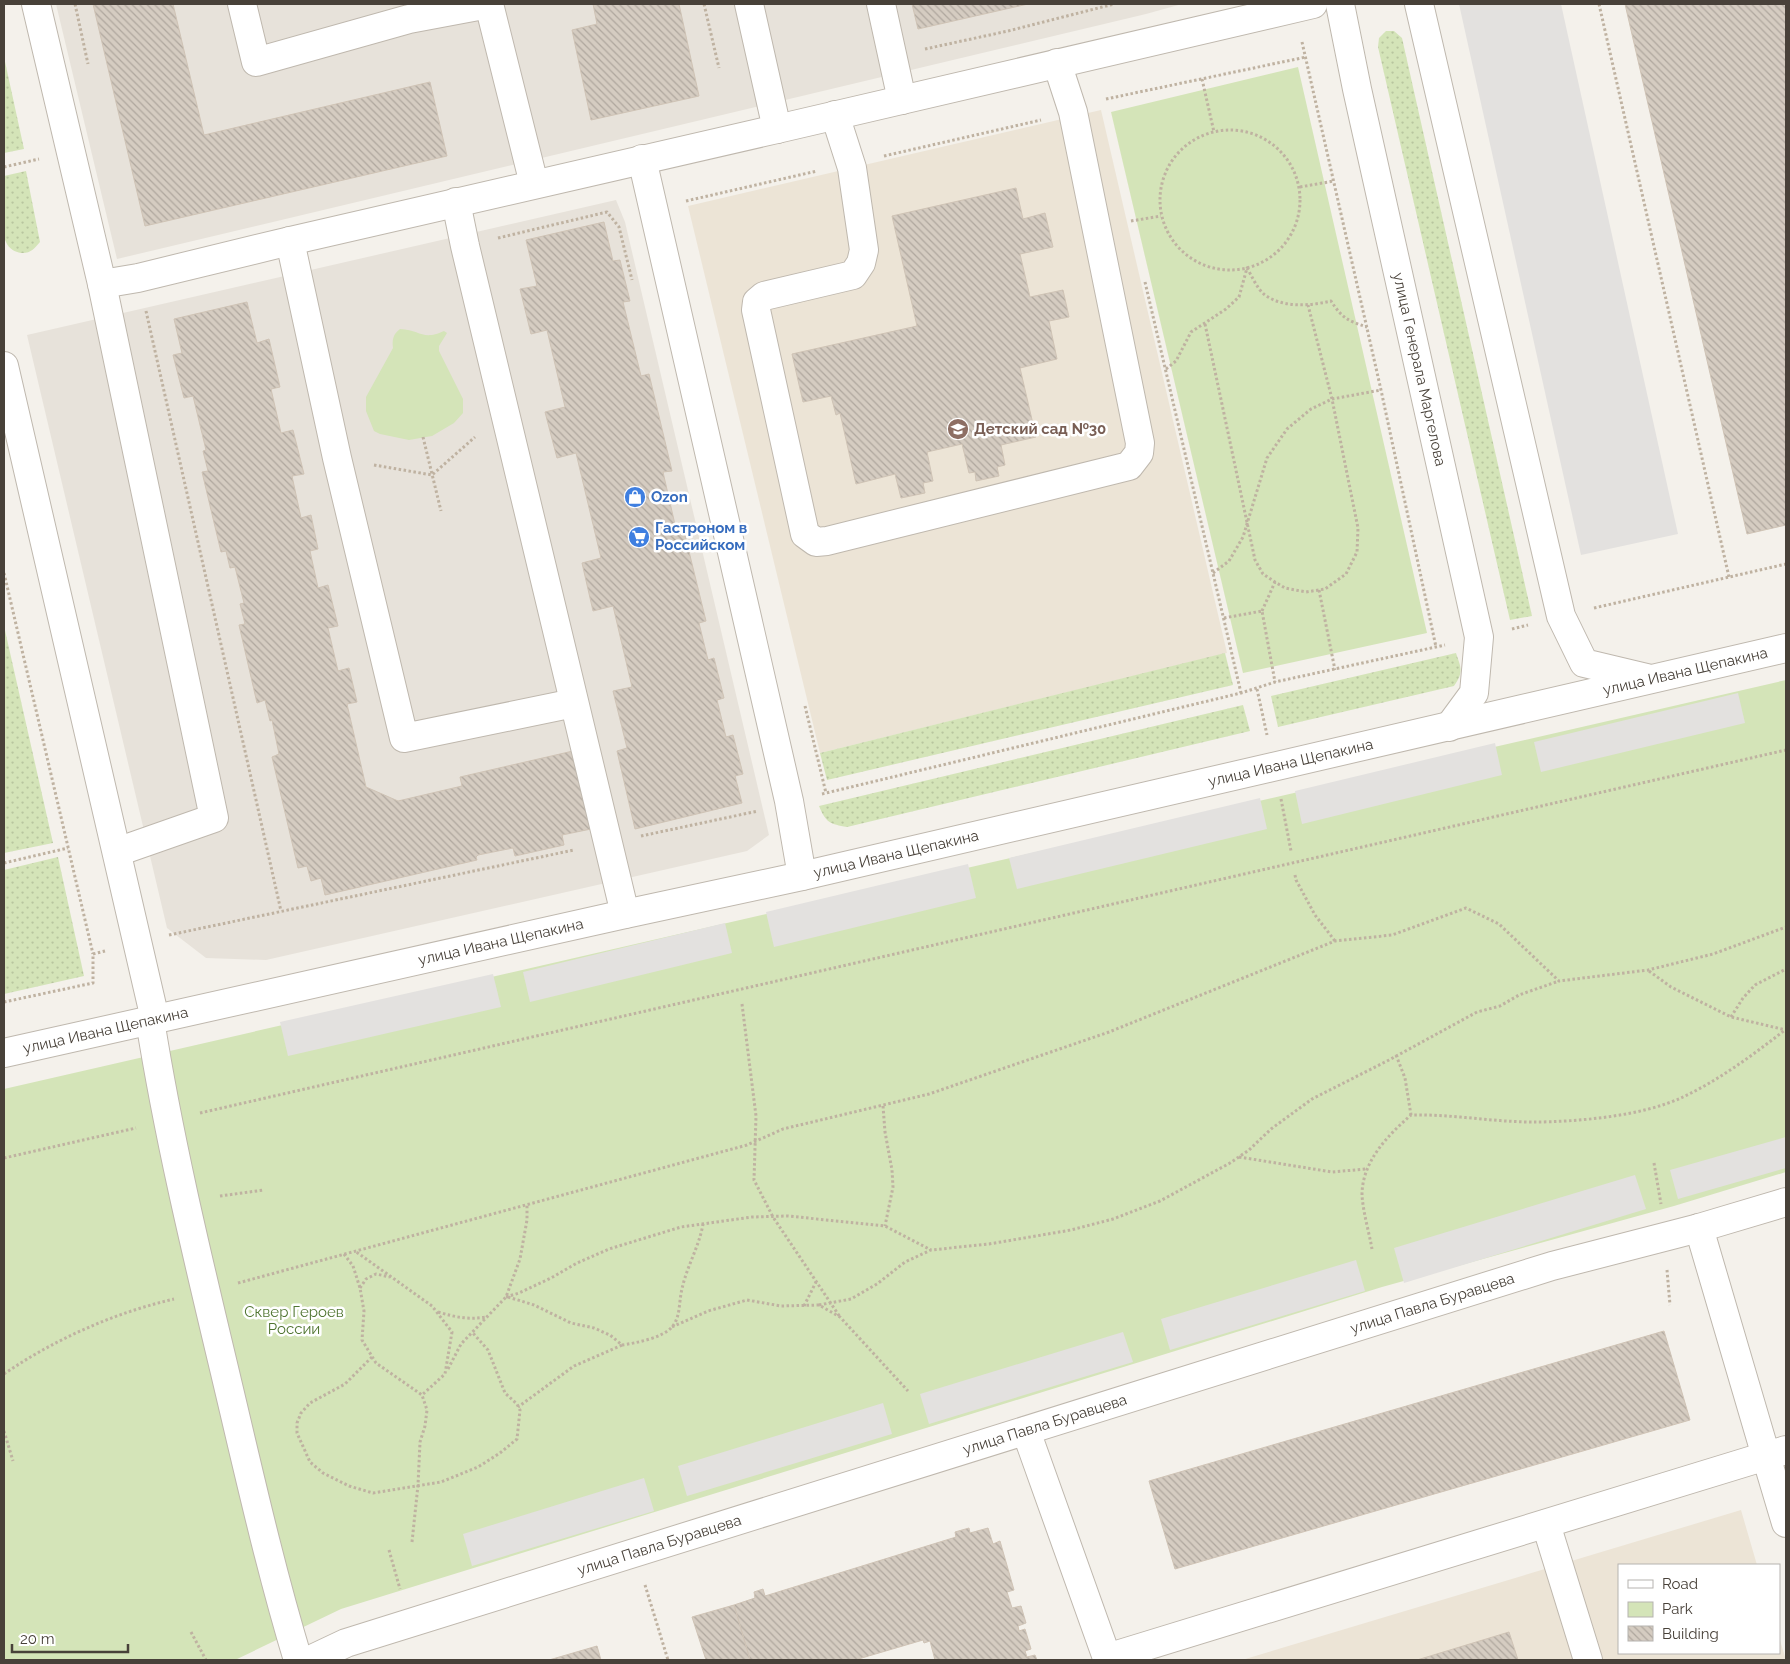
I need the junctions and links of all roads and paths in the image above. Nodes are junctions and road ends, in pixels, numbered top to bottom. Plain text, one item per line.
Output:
1 (36, 4) edge
2 (75, 4) edge
3 (242, 4) edge
4 (489, 4) edge
5 (704, 4) edge
6 (749, 4) edge
7 (881, 4) edge
8 (1114, 4) edge
9 (1340, 4) edge
10 (1419, 4) edge
11 (1599, 4) edge
12 (1304, 6) edge
13 (1221, 14) edge
14 (893, 56) junction
15 (1306, 57) junction
16 (1057, 63) junction
17 (719, 68) dead end
18 (89, 69) dead end
19 (1202, 79) junction
20 (902, 100) junction
21 (1073, 112) junction
22 (835, 115) junction
23 (777, 129) junction
24 (1214, 132) junction
25 (642, 159) junction
26 (851, 163) junction
27 (1334, 181) junction
28 (534, 184) junction
29 (1300, 187) junction
30 (456, 202) junction
31 (682, 202) dead end
32 (1161, 216) junction
33 (1133, 230) dead end
34 (290, 241) junction
35 (466, 246) junction
36 (1247, 268) junction
37 (1144, 276) dead end
38 (138, 278) junction
39 (102, 284) junction
40 (633, 284) dead end
41 (1308, 305) junction
42 (1205, 324) junction
43 (1367, 327) junction
44 (4, 366) edge
45 (1166, 370) junction
46 (1381, 390) junction
47 (1332, 399) junction
48 (505, 411) junction
49 (423, 438) dead end
50 (337, 458) junction
51 (432, 475) junction
52 (441, 511) dead end
53 (1248, 522) junction
54 (1786, 564) edge
55 (4, 573) edge
56 (1214, 573) junction
57 (1729, 577) junction
58 (1275, 582) junction
59 (1318, 590) junction
60 (1262, 611) junction
61 (1561, 616) junction
62 (1224, 618) junction
63 (1479, 637) junction
64 (1436, 647) junction
65 (1786, 648) edge
66 (1335, 670) junction
67 (1650, 679) junction
68 (1275, 682) junction
69 (1241, 693) junction
70 (803, 696) dead end
71 (574, 703) junction
72 (1449, 727) junction
73 (1786, 750) edge
74 (826, 793) junction
75 (756, 801) dead end
76 (789, 802) junction
77 (759, 811) junction
78 (1289, 837) dead end
79 (608, 843) junction
80 (68, 848) junction
81 (1291, 851) dead end
82 (117, 852) junction
83 (4, 863) edge
84 (1295, 875) dead end
85 (802, 876) junction
86 (281, 910) junction
87 (625, 914) junction
88 (1786, 927) edge
89 (1335, 941) junction
90 (139, 943) junction
91 (93, 954) junction
92 (1786, 969) edge
93 (1648, 970) junction
94 (1559, 981) junction
95 (4, 1002) edge
96 (742, 1004) dead end
97 (1731, 1017) junction
98 (153, 1019) junction
99 (1785, 1030) edge
100 (4, 1053) edge
101 (1396, 1055) junction
102 (883, 1105) junction
103 (1411, 1115) junction
104 (169, 1120) junction
105 (755, 1143) junction
106 (1239, 1157) junction
107 (4, 1158) edge
108 (1654, 1163) dead end
109 (1366, 1169) junction
110 (264, 1190) dead end
111 (217, 1197) dead end
112 (1786, 1202) edge
113 (527, 1205) junction
114 (1662, 1206) dead end
115 (773, 1217) junction
116 (703, 1224) junction
117 (885, 1226) junction
118 (1699, 1228) junction
119 (1372, 1249) dead end
120 (931, 1250) junction
121 (355, 1251) junction
122 (344, 1254) junction
123 (1667, 1270) dead end
124 (393, 1278) junction
125 (816, 1282) junction
126 (360, 1288) junction
127 (206, 1291) junction
128 (506, 1297) junction
129 (831, 1303) junction
130 (819, 1305) junction
131 (1670, 1305) dead end
132 (804, 1306) junction
133 (437, 1312) junction
134 (486, 1317) junction
135 (840, 1317) junction
136 (672, 1327) junction
137 (472, 1332) junction
138 (622, 1345) junction
139 (372, 1357) junction
140 (4, 1374) edge
141 (445, 1374) junction
142 (908, 1391) dead end
143 (422, 1395) junction
144 (518, 1407) junction
145 (4, 1431) edge
146 (1026, 1431) junction
147 (1776, 1453) edge
148 (13, 1461) dead end
149 (418, 1485) junction
150 (1786, 1523) edge
151 (1546, 1524) junction
152 (412, 1542) dead end
153 (389, 1550) dead end
154 (636, 1553) junction
155 (400, 1589) dead end
156 (191, 1632) dead end
157 (338, 1654) edge
158 (1107, 1659) edge
159 (206, 1660) edge
160 (298, 1660) edge
161 (310, 1660) edge
162 (668, 1660) edge
163 (1588, 1660) edge

1 - 39 street
2 - 18 path
3 - 4 street
4 - 28 street
5 - 17 path
6 - 23 street
7 - 14 street
8 - 14 path
9 - 63 street, улица Генерала Маргелова
10 - 61 street
11 - 57 path
12 - 13 street
12 - 15 path
13 - 16 street
14 - 20 street
15 - 19 path
15 - 27 path
16 - 20 street
16 - 21 street
19 - 21 path
19 - 24 path
20 - 22 street
21 - 26 path
21 - 26 street
22 - 23 street
22 - 26 street
23 - 25 street
24 - 29 path
24 - 32 path
25 - 28 street
25 - 76 street
26 - 31 path
27 - 29 path
27 - 43 path
28 - 30 street
29 - 36 path
30 - 34 street
30 - 35 street
32 - 33 path
32 - 36 path
34 - 38 street
34 - 50 street
35 - 40 path
35 - 48 street
36 - 41 path
36 - 42 path
37 - 45 path
38 - 39 street
38 - 86 path
39 - 82 street
41 - 43 path
41 - 47 path
42 - 45 path
42 - 53 path
43 - 46 path
44 - 82 street
45 - 56 path
46 - 47 path
46 - 64 path
47 - 53 path
47 - 59 path
48 - 51 path
48 - 71 street
49 - 51 path
50 - 51 path
50 - 71 street
51 - 52 path
53 - 56 path
53 - 58 path
54 - 57 path
55 - 80 path
56 - 62 path
57 - 61 path
58 - 59 path
58 - 60 path
59 - 66 path
60 - 62 path
60 - 68 path
61 - 63 path
61 - 67 street
62 - 69 path
63 - 64 path
63 - 72 street, улица Генерала Маргелова
64 - 66 path
65 - 67 street, улица Ивана Щепакина
66 - 68 path
67 - 72 street, улица Ивана Щепакина
68 - 69 path
69 - 74 path
70 - 74 path
71 - 79 street
72 - 85 street, улица Ивана Щепакина
73 - 104 path
74 - 76 path
75 - 77 path
76 - 77 path
76 - 85 street
77 - 79 path
78 - 81 path
79 - 86 path
79 - 87 street
80 - 83 path
80 - 91 path
82 - 90 street
84 - 89 path
85 - 87 street, улица Ивана Щепакина
86 - 90 path
87 - 98 street, улица Ивана Щепакина
88 - 93 path
89 - 94 path
89 - 102 path
90 - 91 path
90 - 98 street
91 - 95 path
92 - 97 path
93 - 94 path
93 - 97 path
94 - 101 path
96 - 105 path
97 - 99 path
98 - 100 street, улица Ивана Щепакина
98 - 104 street
99 - 103 path
101 - 103 path
101 - 106 path
102 - 105 path
102 - 117 path
103 - 109 path
104 - 107 path
104 - 127 street
105 - 113 path
105 - 115 path
106 - 109 path
106 - 120 path
108 - 114 path
109 - 119 path
110 - 111 path
112 - 118 street, улица Павла Буравцева
113 - 121 path
113 - 128 path
115 - 116 path
115 - 117 path
115 - 125 path
116 - 128 path
116 - 136 path
117 - 120 path
118 - 146 street, улица Павла Буравцева
118 - 147 street
120 - 129 path
121 - 122 path
121 - 124 path
122 - 126 path
122 - 127 path
123 - 131 path
124 - 126 path
124 - 133 path
125 - 129 path
125 - 132 path
126 - 139 path
127 - 140 path
127 - 160 street
128 - 134 path
128 - 138 path
129 - 130 path
129 - 135 path
130 - 132 path
130 - 135 path
132 - 136 path
133 - 134 path
133 - 141 path
134 - 137 path
135 - 142 path
136 - 138 path
137 - 141 path
137 - 144 path
138 - 144 path
139 - 143 path
139 - 149 path
141 - 143 path
143 - 149 path
144 - 149 path
145 - 148 path
146 - 154 street, улица Павла Буравцева
146 - 158 street
147 - 150 street
147 - 151 street
149 - 152 path
151 - 158 street
151 - 163 street
153 - 155 path
154 - 157 street, улица Павла Буравцева
154 - 162 path
156 - 159 path
157 - 161 street, улица Павла Буравцева

